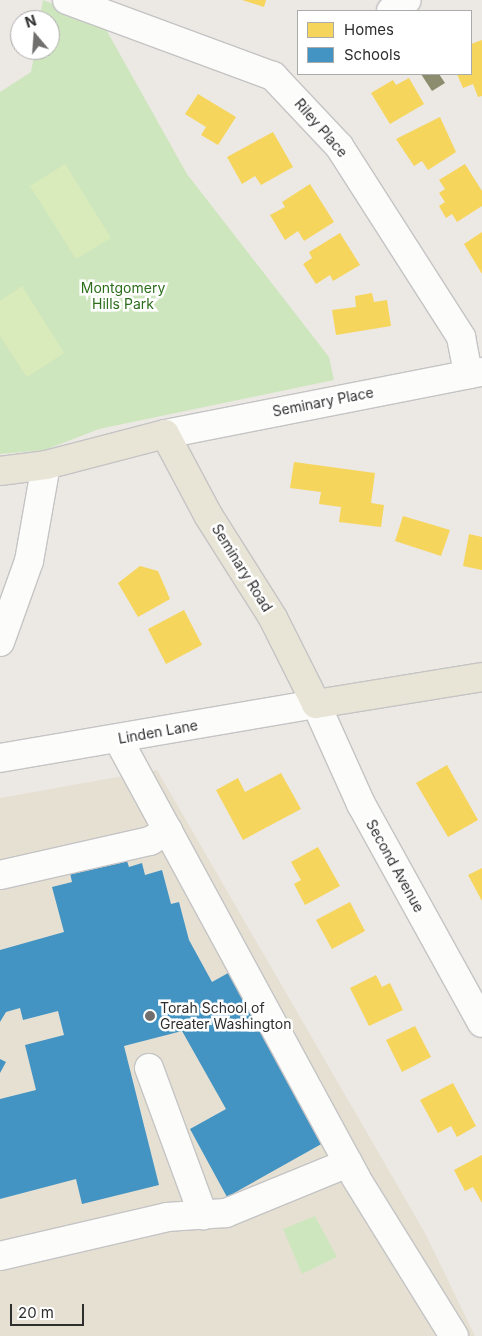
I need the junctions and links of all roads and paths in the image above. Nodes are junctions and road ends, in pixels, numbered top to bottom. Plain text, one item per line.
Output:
1 (67, 0) edge
2 (407, 0) edge
3 (392, 10) edge
4 (291, 79) edge
5 (475, 373) edge
6 (164, 434) junction
7 (46, 465) junction
8 (0, 471) edge
9 (0, 642) edge
10 (482, 677) edge
11 (316, 704) junction
12 (118, 739) junction
13 (0, 758) edge
14 (168, 830) junction
15 (0, 875) edge
16 (480, 1014) edge
17 (149, 1068) dead end
18 (348, 1163) junction
19 (203, 1215) junction
20 (0, 1256) edge
21 (454, 1336) edge

1 - 4 street, Riley Place
2 - 3 street
4 - 5 street, Riley Place
5 - 6 street, Seminary Place
6 - 7 main road
6 - 11 main road, Seminary Road
7 - 8 main road
7 - 9 street
10 - 11 main road
11 - 12 street, Linden Lane
11 - 16 street, Second Avenue
12 - 13 street, Linden Lane
12 - 14 street
14 - 15 street
14 - 18 street
17 - 19 street
18 - 19 street
18 - 21 street
19 - 20 street

